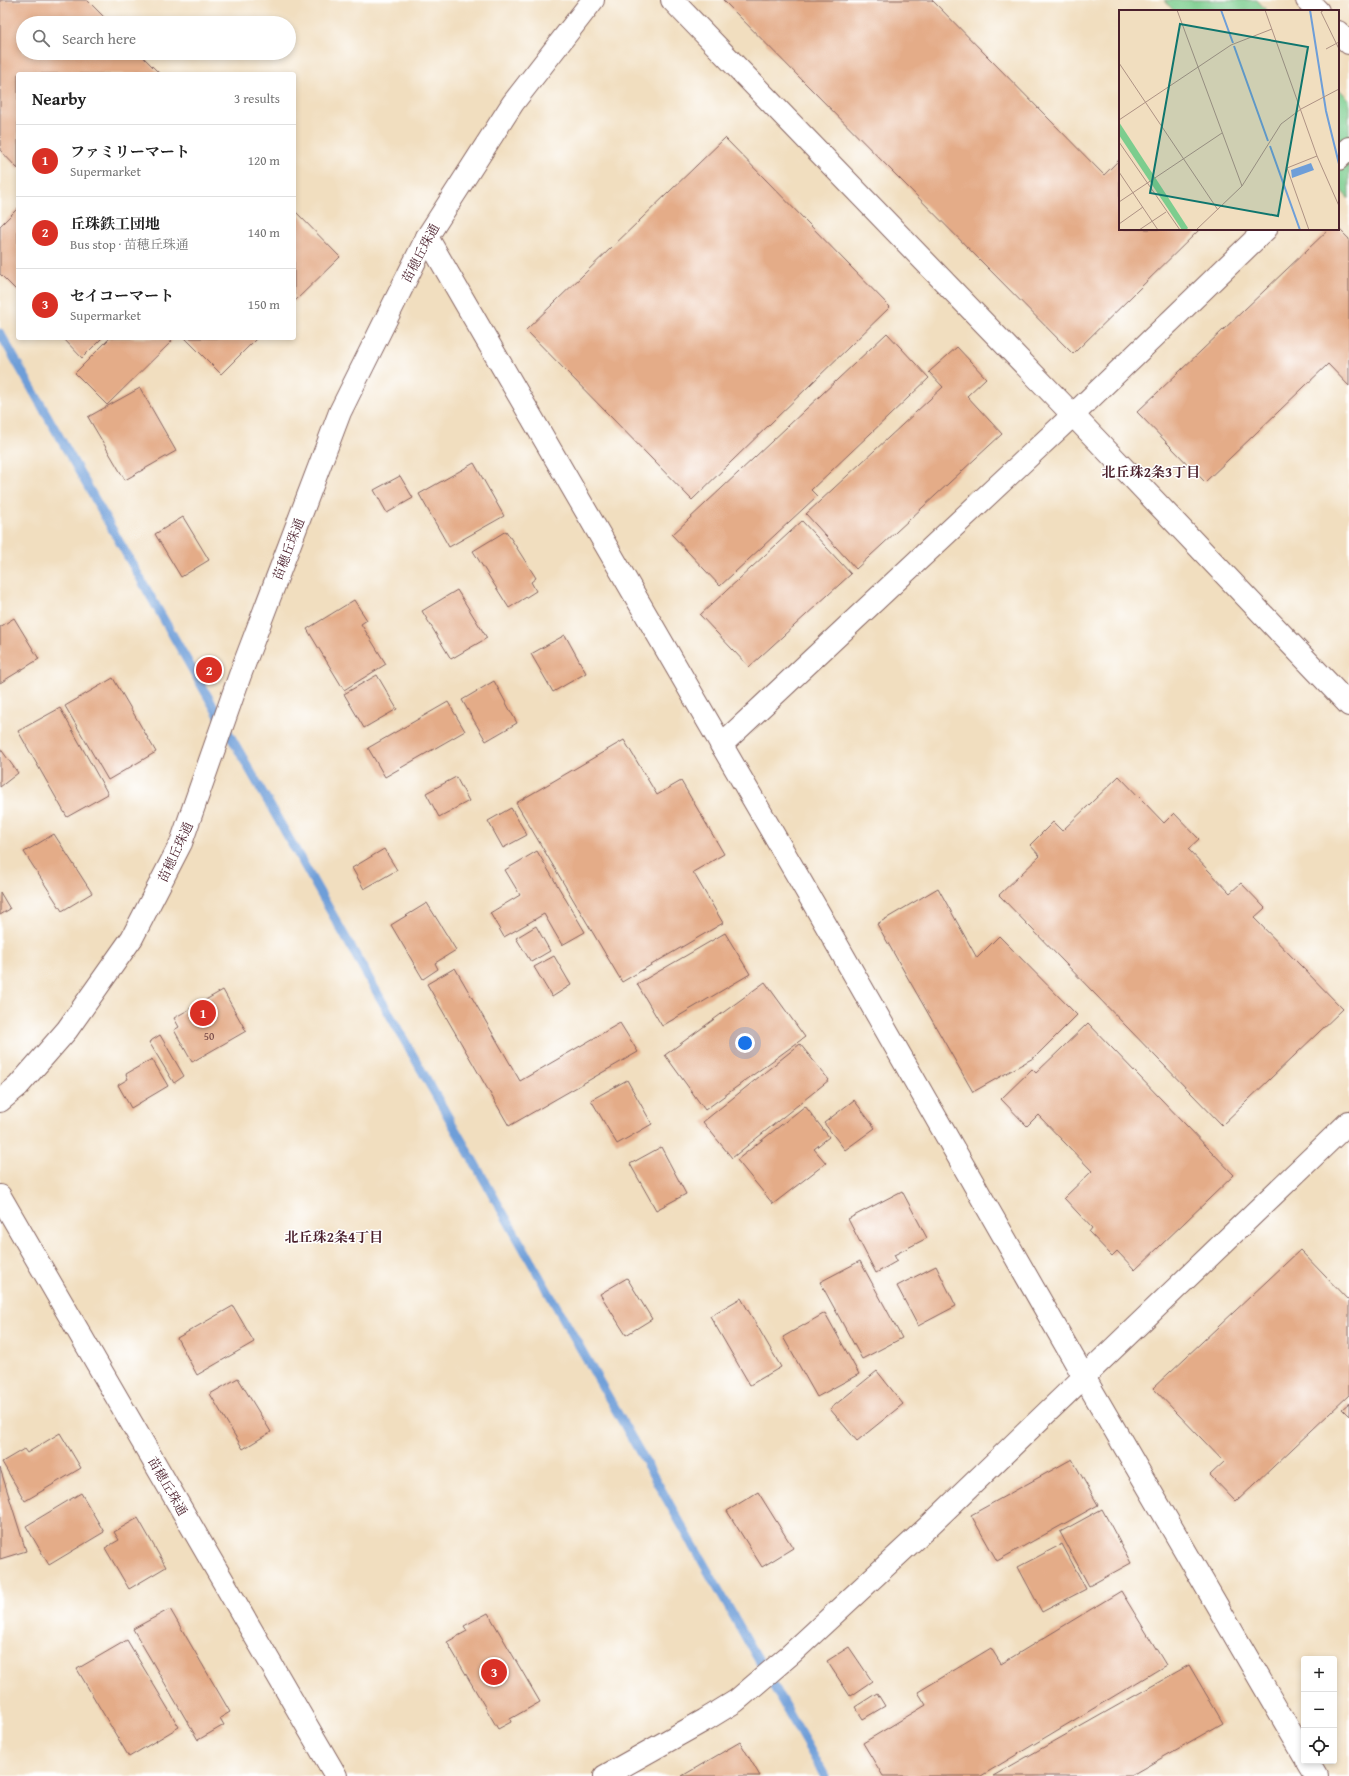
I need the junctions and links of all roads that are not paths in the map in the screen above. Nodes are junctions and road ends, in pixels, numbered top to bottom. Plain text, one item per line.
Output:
1 (593, 0) edge
2 (672, 0) edge
3 (1307, 0) edge
4 (1317, 10) edge
5 (1339, 33) edge
6 (1349, 43) edge
7 (1349, 148) edge
8 (1339, 158) edge
9 (1265, 230) edge
10 (427, 237) junction
11 (1074, 415) junction
12 (1349, 705) edge
13 (721, 745) junction
14 (0, 1102) edge
15 (1349, 1122) edge
16 (0, 1196) edge
17 (1084, 1377) junction
18 (1301, 1750) edge
19 (1310, 1764) edge
20 (336, 1776) edge
21 (605, 1776) edge
22 (1316, 1776) edge

1 - 10 street, 苗穂丘珠通
2 - 11 street
3 - 4 street
5 - 6 street
7 - 8 street
9 - 11 street
10 - 13 street
10 - 14 street, 苗穂丘珠通
11 - 12 street
11 - 13 street
13 - 17 street
15 - 17 street
16 - 20 street, 苗穂丘珠通
17 - 18 street
17 - 21 street
19 - 22 street

